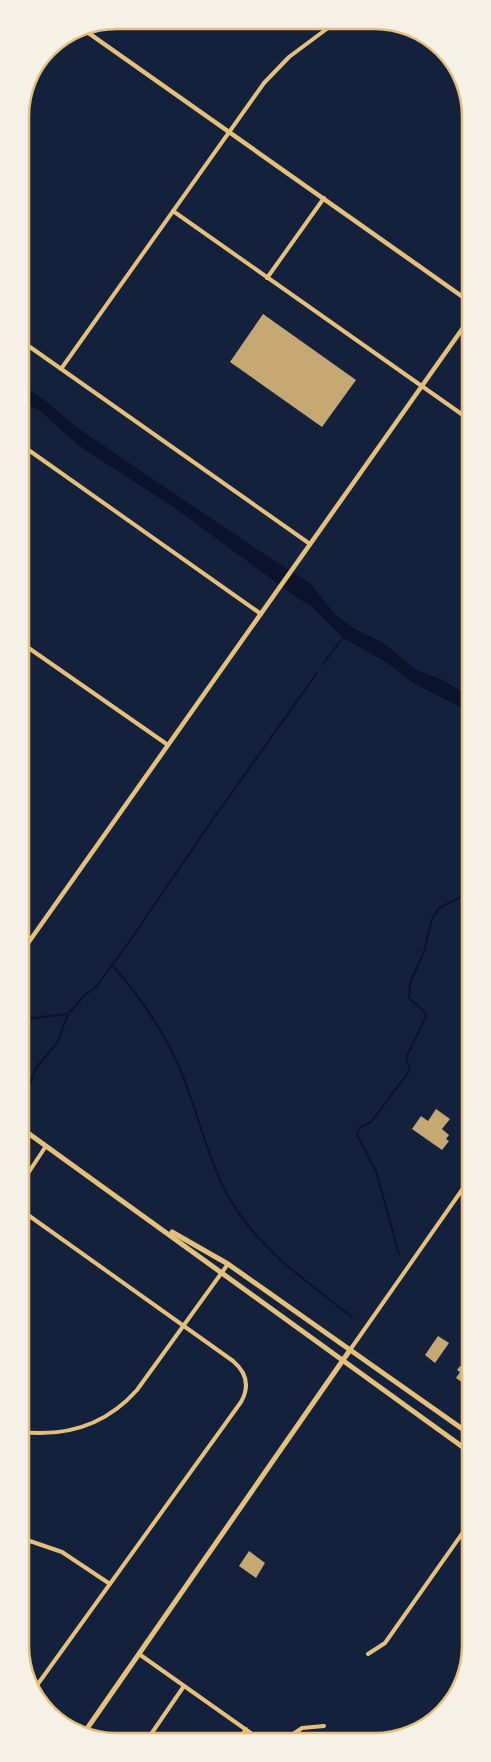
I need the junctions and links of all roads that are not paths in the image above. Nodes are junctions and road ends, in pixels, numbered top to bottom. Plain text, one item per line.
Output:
1 (327, 29) edge
2 (89, 33) edge
3 (230, 131) junction
4 (324, 198) junction
5 (173, 211) junction
6 (268, 278) junction
7 (462, 296) edge
8 (462, 329) edge
9 (29, 346) edge
10 (61, 369) junction
11 (422, 386) junction
12 (462, 414) edge
13 (29, 450) edge
14 (310, 544) junction
15 (260, 614) junction
16 (29, 648) edge
17 (168, 745) junction
18 (29, 940) edge
19 (29, 1134) edge
20 (46, 1146) junction
21 (29, 1172) edge
22 (462, 1190) edge
23 (29, 1216) edge
24 (154, 1222) junction
25 (228, 1264) junction
26 (221, 1273) junction
27 (184, 1326) junction
28 (350, 1350) junction
29 (343, 1361) junction
30 (462, 1429) edge
31 (29, 1433) edge
32 (462, 1447) edge
33 (462, 1538) edge
34 (29, 1541) edge
35 (110, 1584) junction
36 (139, 1654) junction
37 (368, 1654) dead end
38 (38, 1684) edge
39 (184, 1686) junction
40 (324, 1726) dead end
41 (87, 1729) edge
42 (246, 1729) junction
43 (152, 1733) edge
44 (243, 1733) edge
45 (251, 1733) edge
46 (295, 1733) edge

1 - 3 street
2 - 3 street
3 - 4 street
3 - 5 street
4 - 6 street
4 - 7 street
5 - 6 street
5 - 10 street
6 - 11 street
8 - 11 street
9 - 10 street
10 - 14 street
11 - 12 street
11 - 14 street
13 - 15 street
14 - 15 street
15 - 17 street
16 - 17 street
17 - 18 street
19 - 20 main road
20 - 21 street
20 - 24 main road
22 - 28 street
23 - 27 street
24 - 25 main road
24 - 26 main road
25 - 26 street
25 - 28 main road
26 - 27 street
26 - 29 main road
27 - 31 street
27 - 35 street
28 - 29 main road
28 - 30 main road
29 - 32 main road
29 - 36 main road
33 - 37 street
34 - 35 street
35 - 38 street
36 - 39 street
36 - 41 main road
39 - 42 street
39 - 43 street
40 - 46 street
42 - 44 street
42 - 45 street

